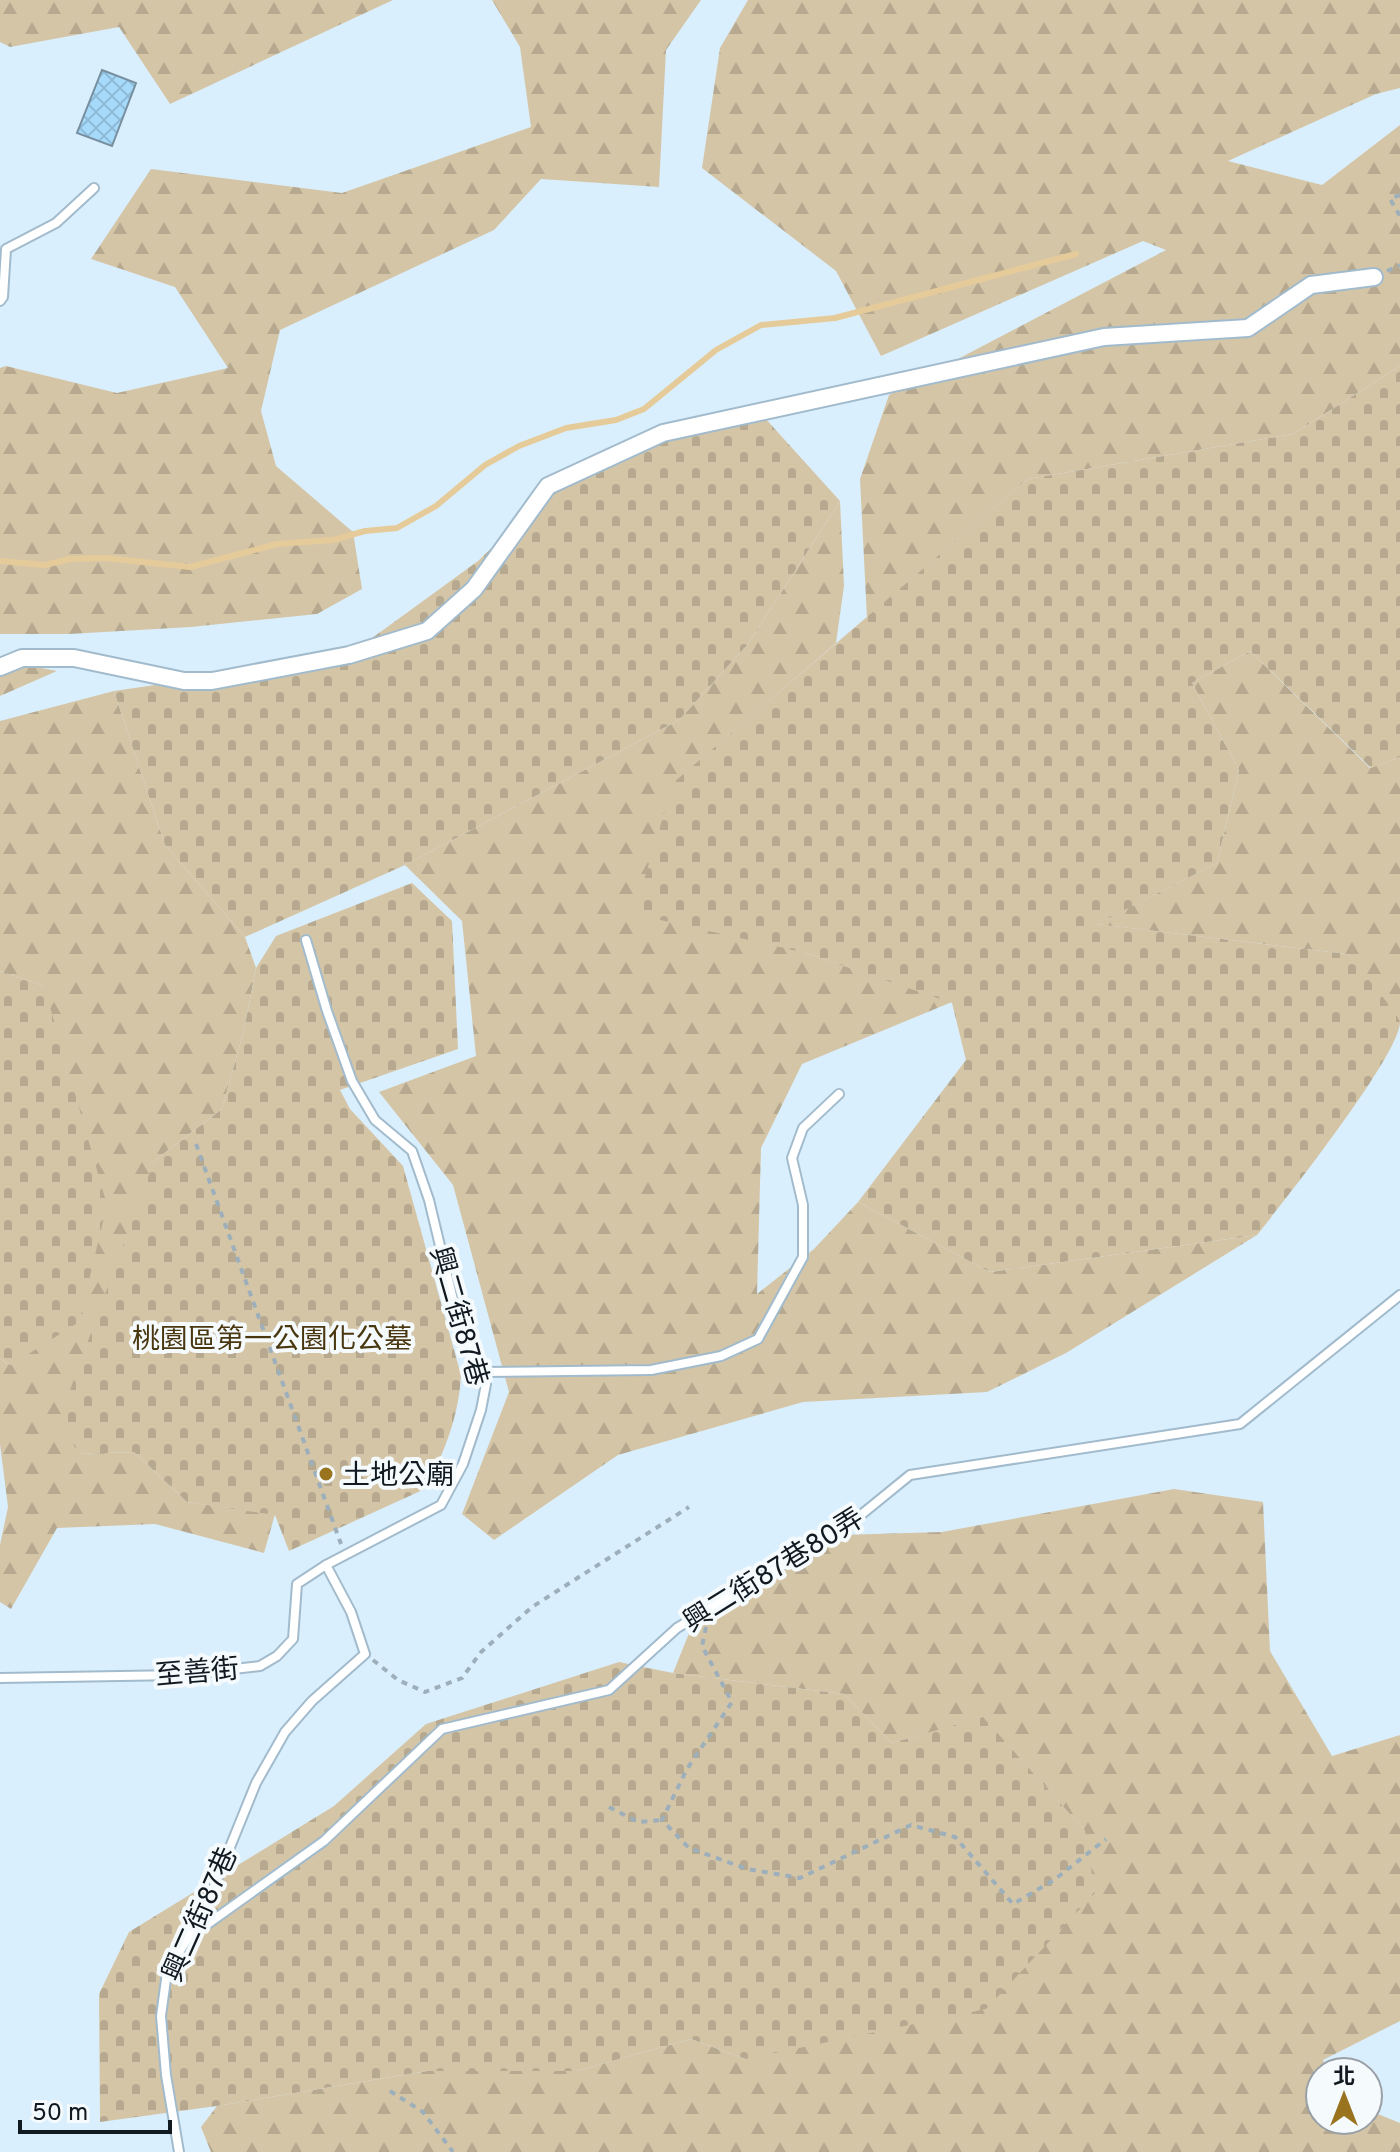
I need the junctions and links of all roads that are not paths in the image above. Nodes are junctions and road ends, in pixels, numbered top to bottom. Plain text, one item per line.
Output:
1 (94, 188) dead end
2 (1374, 277) dead end
3 (0, 301) edge
4 (0, 667) edge
5 (306, 940) dead end
6 (839, 1094) dead end
7 (1400, 1295) edge
8 (480, 1372) junction
9 (326, 1565) junction
10 (0, 1678) edge
11 (188, 1938) junction
12 (179, 2152) edge

1 - 3 lane
2 - 4 street
5 - 8 lane, 興二街87巷
6 - 8 lane
7 - 11 lane, 興二街87巷80弄
8 - 9 lane, 興二街87巷
9 - 10 lane, 至善街
9 - 11 lane, 興二街87巷
11 - 12 lane, 興二街87巷

